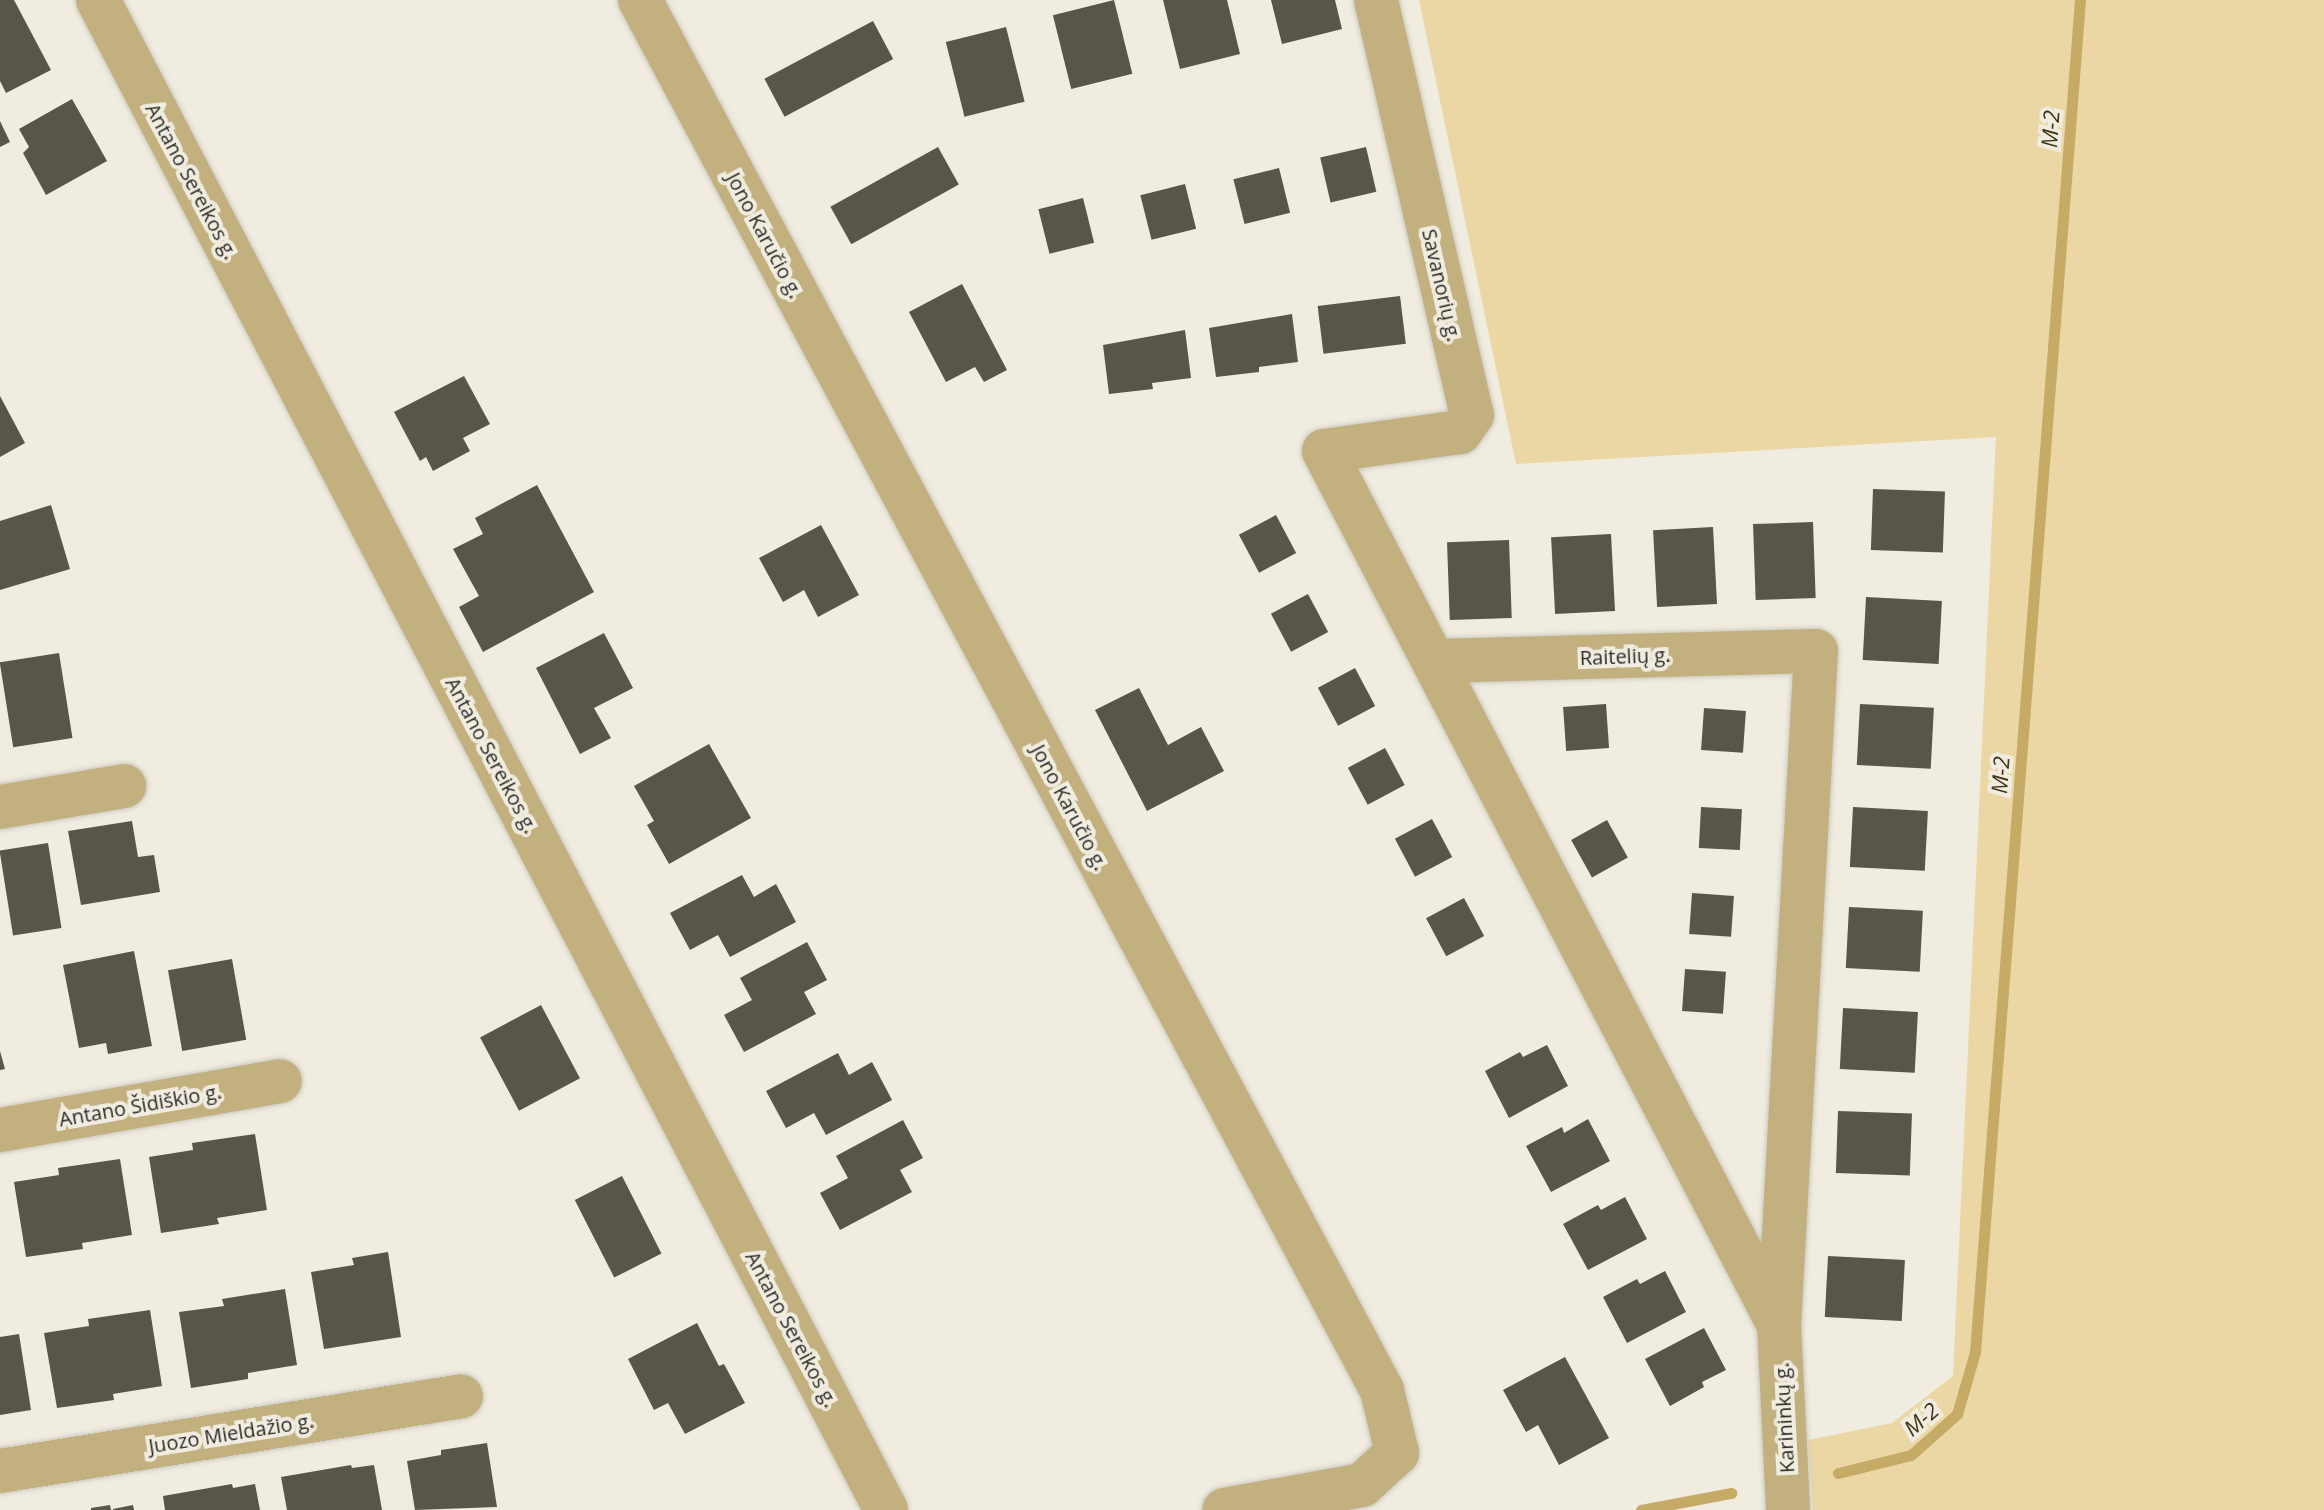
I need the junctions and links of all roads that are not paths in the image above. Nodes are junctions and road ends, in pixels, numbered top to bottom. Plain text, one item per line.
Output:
1 (98, 0) edge
2 (640, 0) edge
3 (1376, 0) edge
4 (1816, 651) joint
5 (1434, 661) junction
6 (124, 786) dead end
7 (0, 807) edge
8 (280, 1081) dead end
9 (0, 1130) edge
10 (1779, 1325) junction
11 (461, 1396) dead end
12 (0, 1471) edge
13 (886, 1510) edge
14 (1224, 1510) edge
15 (1788, 1510) edge

1 - 13 street, Antano Sereikos g.
2 - 14 street, Jono Karučio g.
3 - 5 street, Savanorių g.
4 - 5 street, Raitelių g.
4 - 10 street, Karininkų g.
5 - 10 street
6 - 7 street
8 - 9 street, Antano Šidiškio g.
10 - 15 street, Karininkų g.
11 - 12 street, Juozo Mieldažio g.

